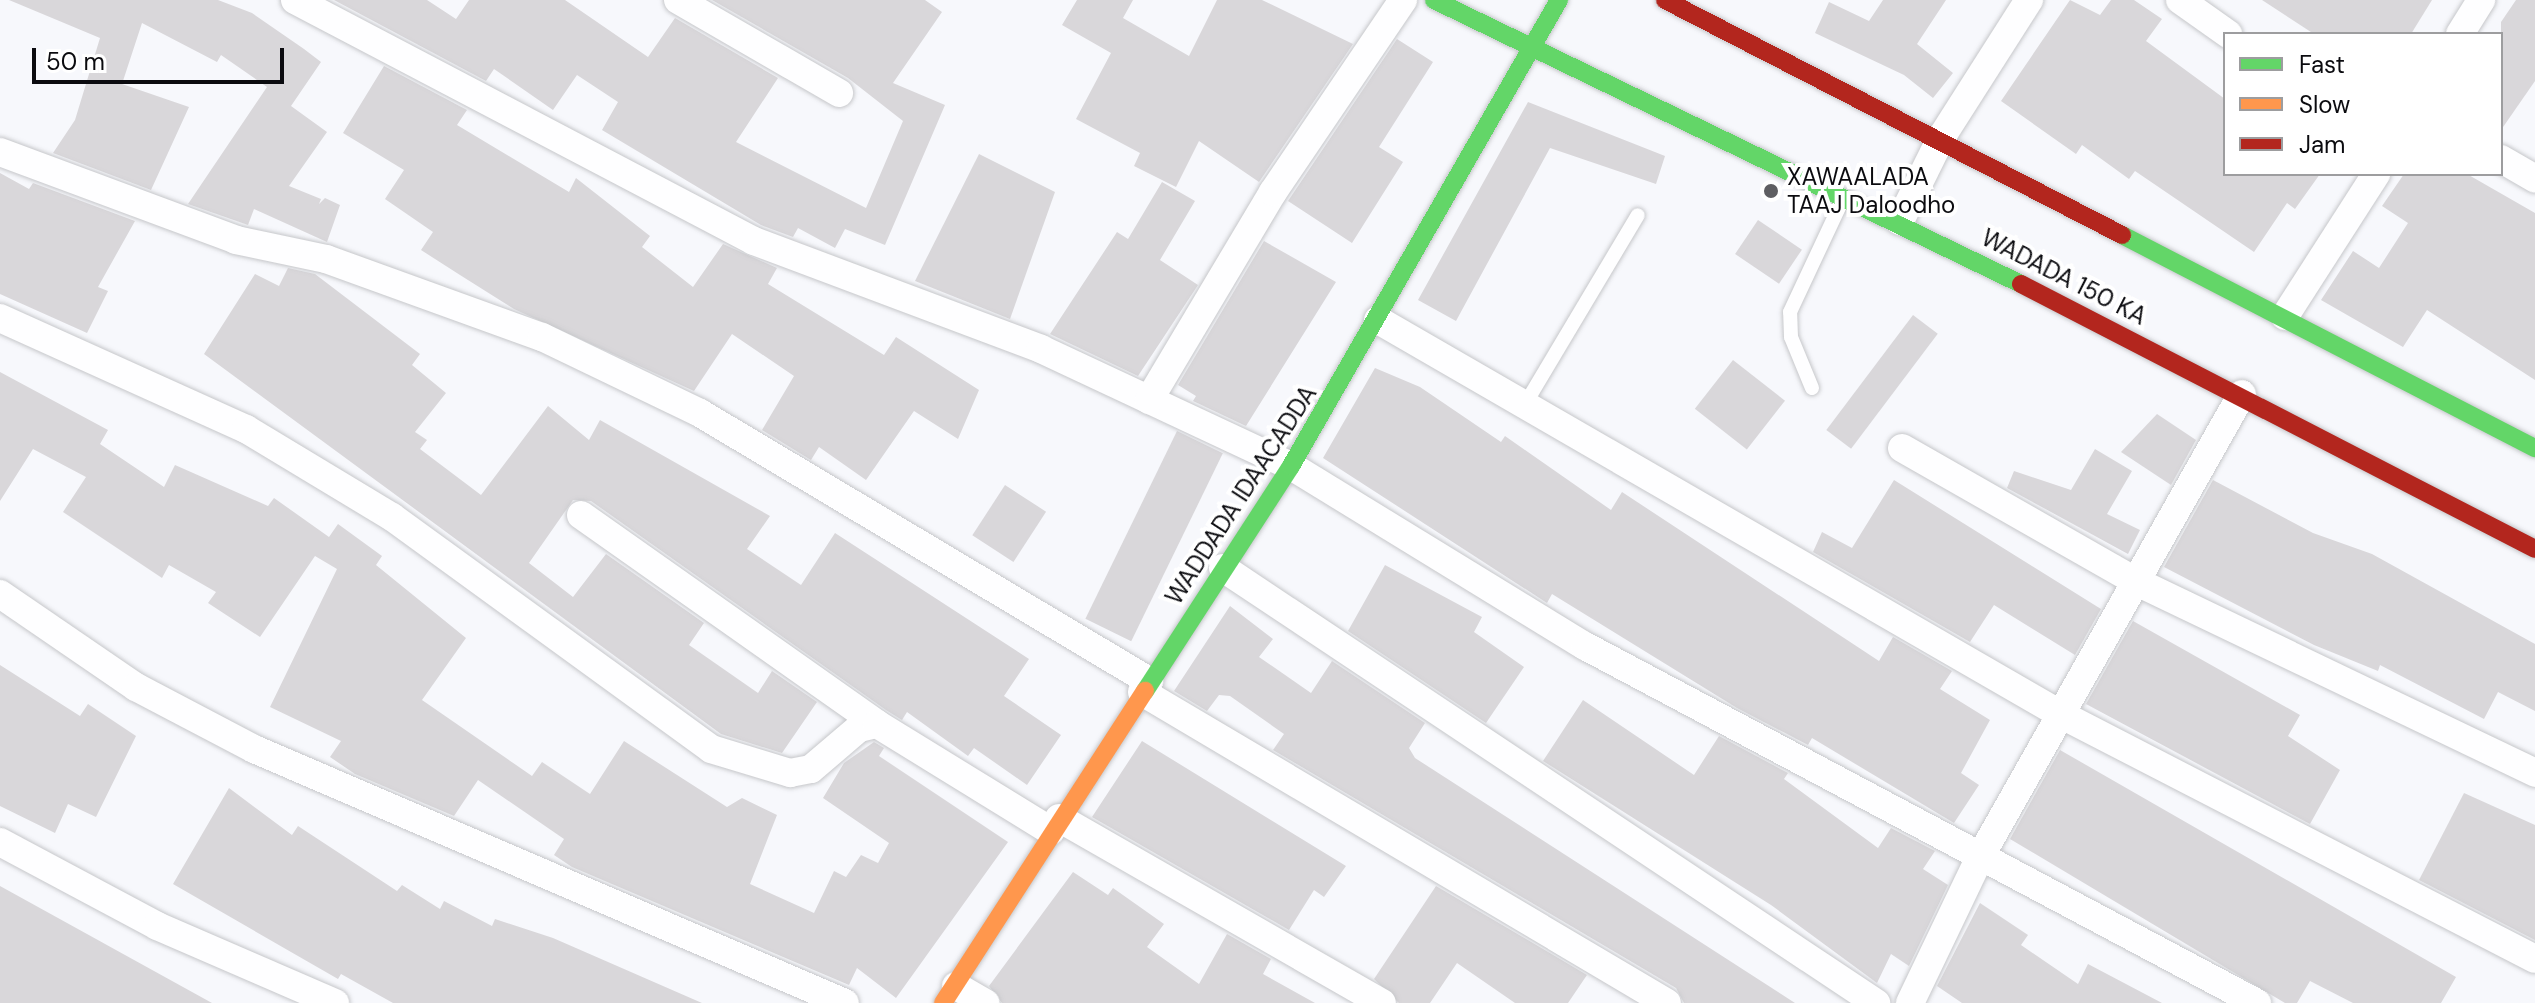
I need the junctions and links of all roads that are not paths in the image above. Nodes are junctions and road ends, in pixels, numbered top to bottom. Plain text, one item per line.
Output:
1 (295, 0) edge
2 (678, 0) edge
3 (1403, 0) edge
4 (1434, 0) edge
5 (1559, 0) edge
6 (1665, 0) edge
7 (2029, 0) edge
8 (2180, 0) edge
9 (2481, 0) edge
10 (2225, 32) edge
11 (2461, 32) edge
12 (1530, 49) junction
13 (839, 93) dead end
14 (1941, 138) junction
15 (0, 152) edge
16 (2503, 160) edge
17 (2375, 176) edge
18 (2535, 179) edge
19 (1845, 195) junction
20 (1638, 215) dead end
21 (1900, 221) junction
22 (2285, 316) junction
23 (0, 318) edge
24 (1378, 320) junction
25 (1812, 388) dead end
26 (2242, 394) junction
27 (1149, 400) junction
28 (1524, 406) junction
29 (1902, 448) dead end
30 (2535, 448) edge
31 (1291, 466) junction
32 (581, 515) dead end
33 (2535, 549) edge
34 (1223, 568) junction
35 (2135, 581) junction
36 (0, 594) edge
37 (1146, 687) junction
38 (2060, 714) junction
39 (877, 724) junction
40 (2535, 773) edge
41 (1055, 824) junction
42 (0, 842) edge
43 (1979, 859) junction
44 (2535, 959) edge
45 (949, 995) edge
46 (1919, 1000) edge
47 (335, 1003) edge
48 (845, 1003) edge
49 (985, 1003) edge
50 (1382, 1003) edge
51 (1667, 1003) edge
52 (1876, 1003) edge
53 (2257, 1003) edge

1 - 27 street
2 - 13 street
3 - 27 street
4 - 12 street, WADADA 150 KA
5 - 12 street, WADDADA IDAACADDA
6 - 14 street
7 - 14 street
8 - 10 street
9 - 11 street
12 - 19 street, WADADA 150 KA
12 - 24 street, WADDADA IDAACADDA
14 - 21 street
14 - 22 street
15 - 37 street
16 - 18 street
17 - 22 street
19 - 21 street, WADADA 150 KA
19 - 25 lane
20 - 28 lane
21 - 26 street, WADADA 150 KA
22 - 30 street
23 - 39 street
24 - 28 street
24 - 31 street, WADDADA IDAACADDA
26 - 33 street, WADADA 150 KA
26 - 35 street
27 - 31 street
28 - 38 street
29 - 35 street
31 - 34 street, WADDADA IDAACADDA
31 - 43 street
32 - 39 street
34 - 37 street, WADDADA IDAACADDA
34 - 52 street
35 - 38 street
35 - 40 street
36 - 48 street
37 - 41 street, WADDADA IDAACADDA
37 - 51 street
38 - 43 street
38 - 44 street
39 - 41 street
41 - 45 street, WADDADA IDAACADDA
41 - 50 street
42 - 47 street
43 - 46 street
43 - 53 street
45 - 49 street

